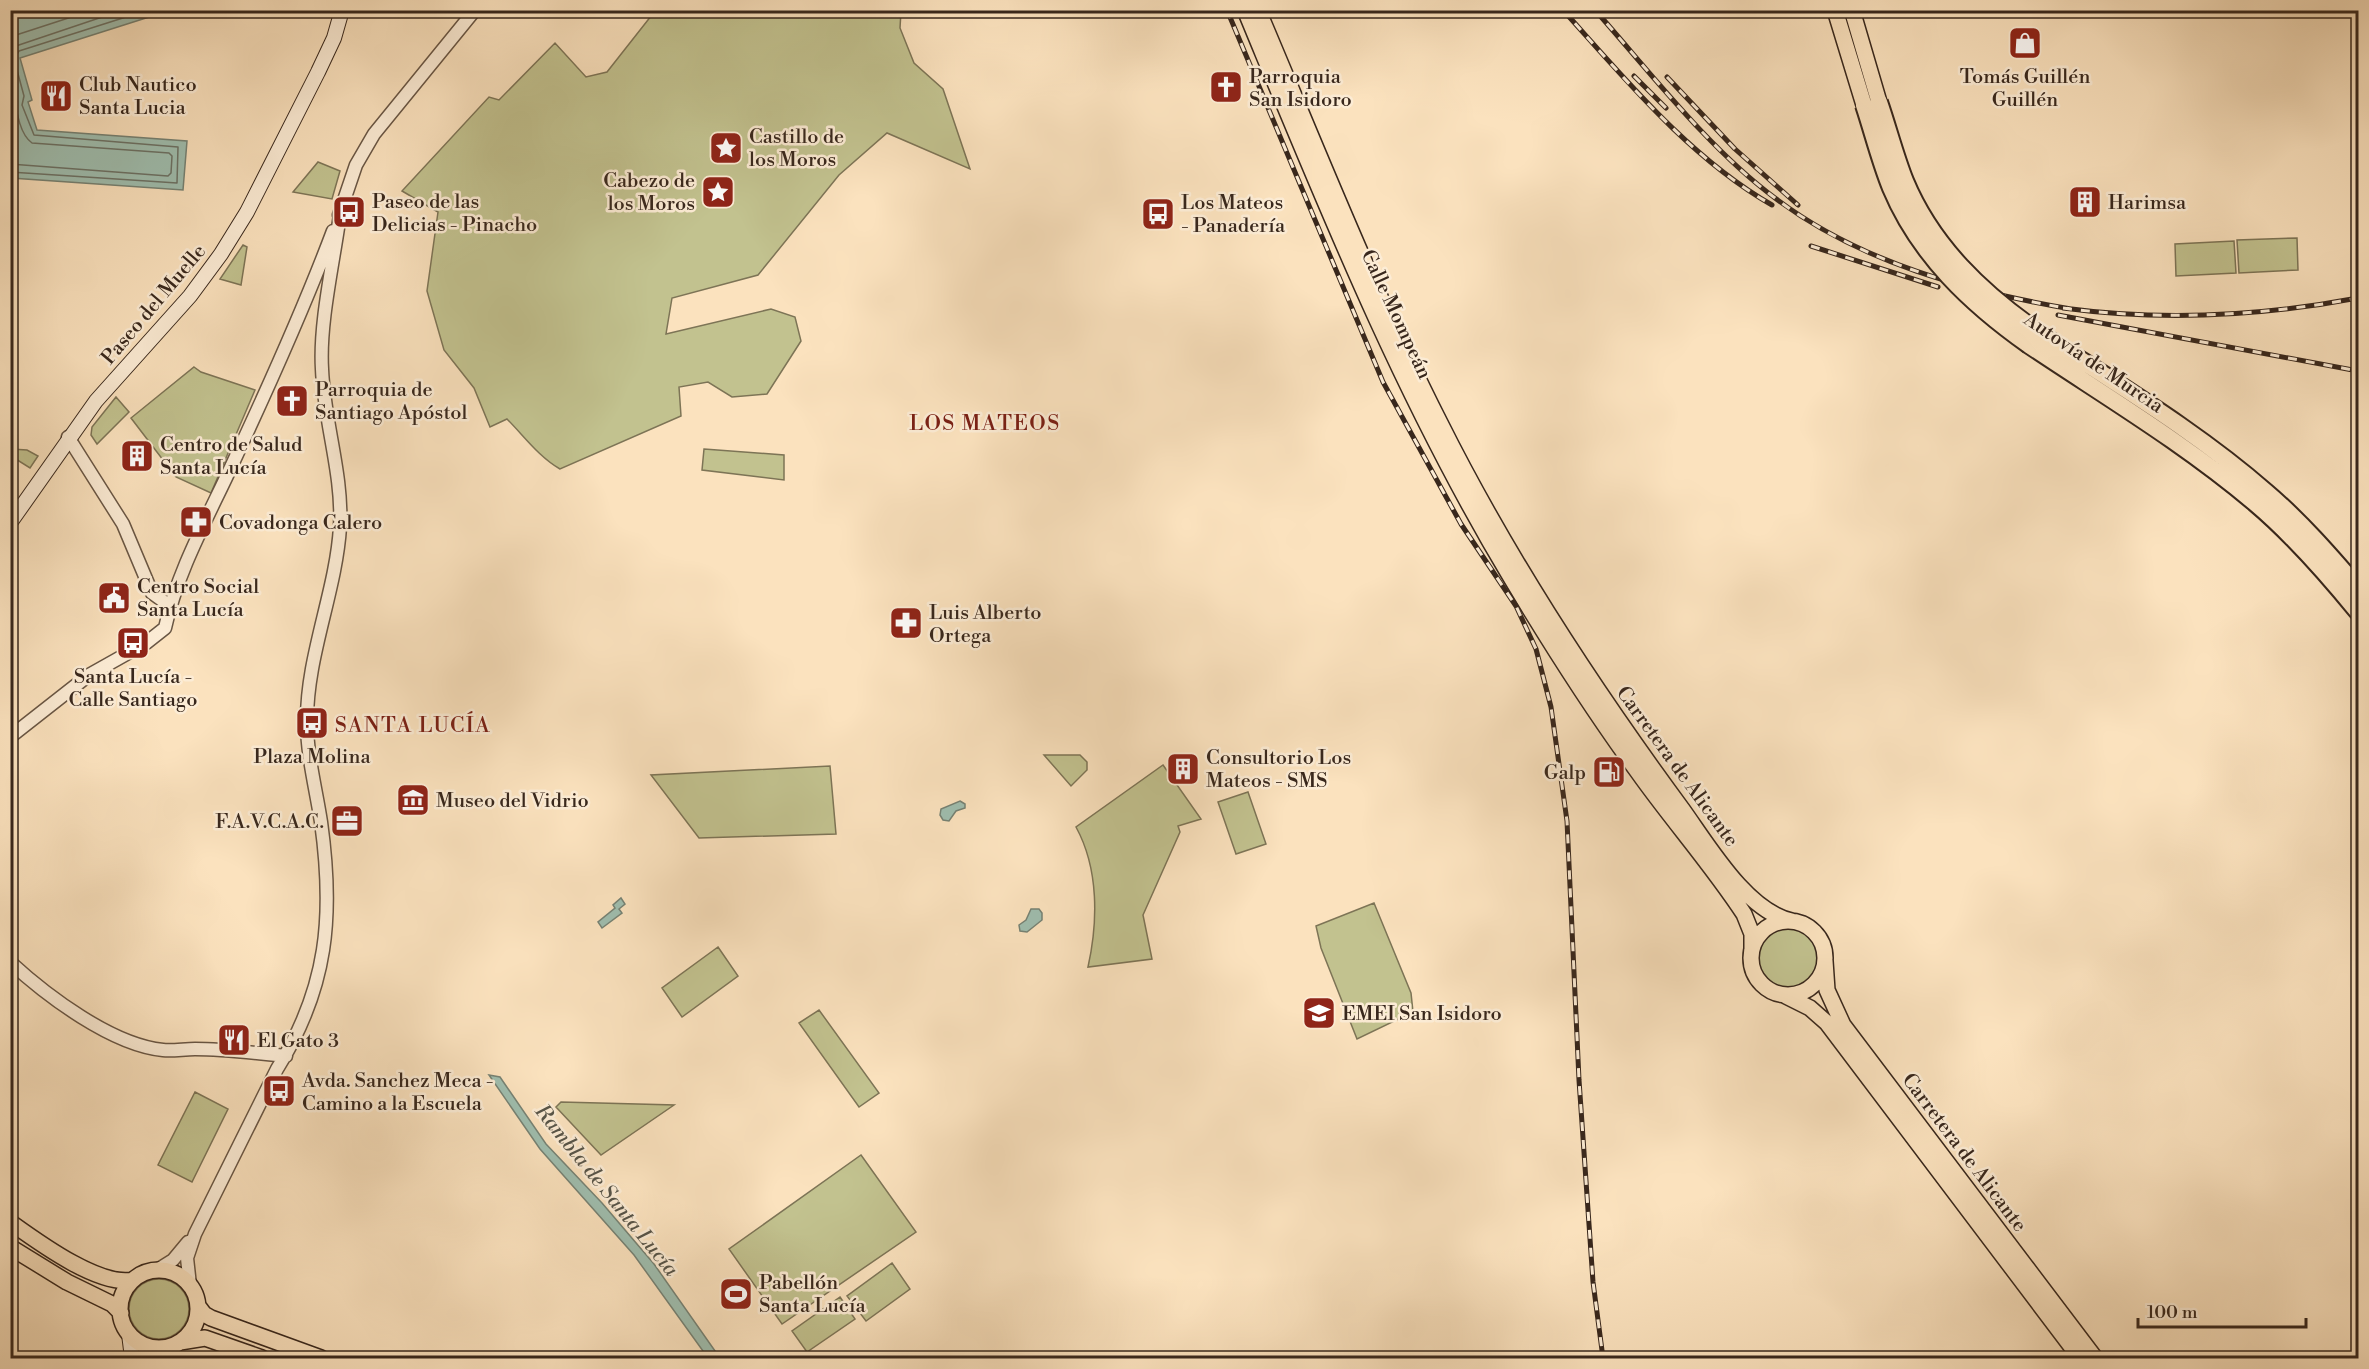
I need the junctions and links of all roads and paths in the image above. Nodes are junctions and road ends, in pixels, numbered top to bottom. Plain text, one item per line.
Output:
1 (333, 10) edge
2 (342, 10) edge
3 (475, 10) edge
4 (1245, 10) edge
5 (1258, 10) edge
6 (1835, 10) edge
7 (1852, 10) edge
8 (321, 66) junction
9 (1872, 103) junction
10 (341, 207) junction
11 (68, 437) junction
12 (10, 523) edge
13 (2358, 588) edge
14 (170, 606) junction
15 (2358, 612) edge
16 (1544, 619) junction
17 (10, 737) edge
18 (1792, 921) junction
19 (1752, 948) junction
20 (1825, 961) junction
21 (10, 962) edge
22 (1786, 996) junction
23 (286, 1056) junction
24 (10, 1222) edge
25 (195, 1234) junction
26 (10, 1247) edge
27 (157, 1270) junction
28 (133, 1280) junction
29 (190, 1285) junction
30 (198, 1306) junction
31 (120, 1313) junction
32 (129, 1334) junction
33 (180, 1342) junction
34 (164, 1348) junction
35 (132, 1359) edge
36 (147, 1359) edge
37 (262, 1359) edge
38 (321, 1359) edge
39 (2080, 1359) edge
40 (2095, 1359) edge

1 - 8 main road, Paseo del Muelle
2 - 8 main road, Paseo del Muelle
3 - 10 street
4 - 16 main road, Calle Mompeán
5 - 16 main road, Calle Mompeán
6 - 9 main road
7 - 9 main road
8 - 11 main road, Paseo del Muelle
9 - 13 highway, Autovía de Murcia, bridge
9 - 15 highway, Autovía de Murcia, bridge
10 - 14 street
10 - 23 street
11 - 12 main road, Paseo del Muelle
11 - 14 street
14 - 17 street
16 - 18 main road, Carretera de Alicante
16 - 19 main road, Carretera de Alicante
18 - 19 main road
18 - 20 main road
19 - 22 main road
20 - 22 main road
20 - 40 main road, Carretera de Alicante
21 - 23 street
22 - 39 main road, Carretera de Alicante
23 - 25 street
24 - 28 main road
25 - 27 street
25 - 29 street
26 - 31 main road
27 - 28 main road
27 - 29 main road
28 - 31 main road
29 - 30 main road
30 - 33 main road
30 - 38 main road
31 - 32 main road
32 - 34 main road
32 - 35 main road
33 - 34 main road
33 - 37 main road
34 - 36 main road

